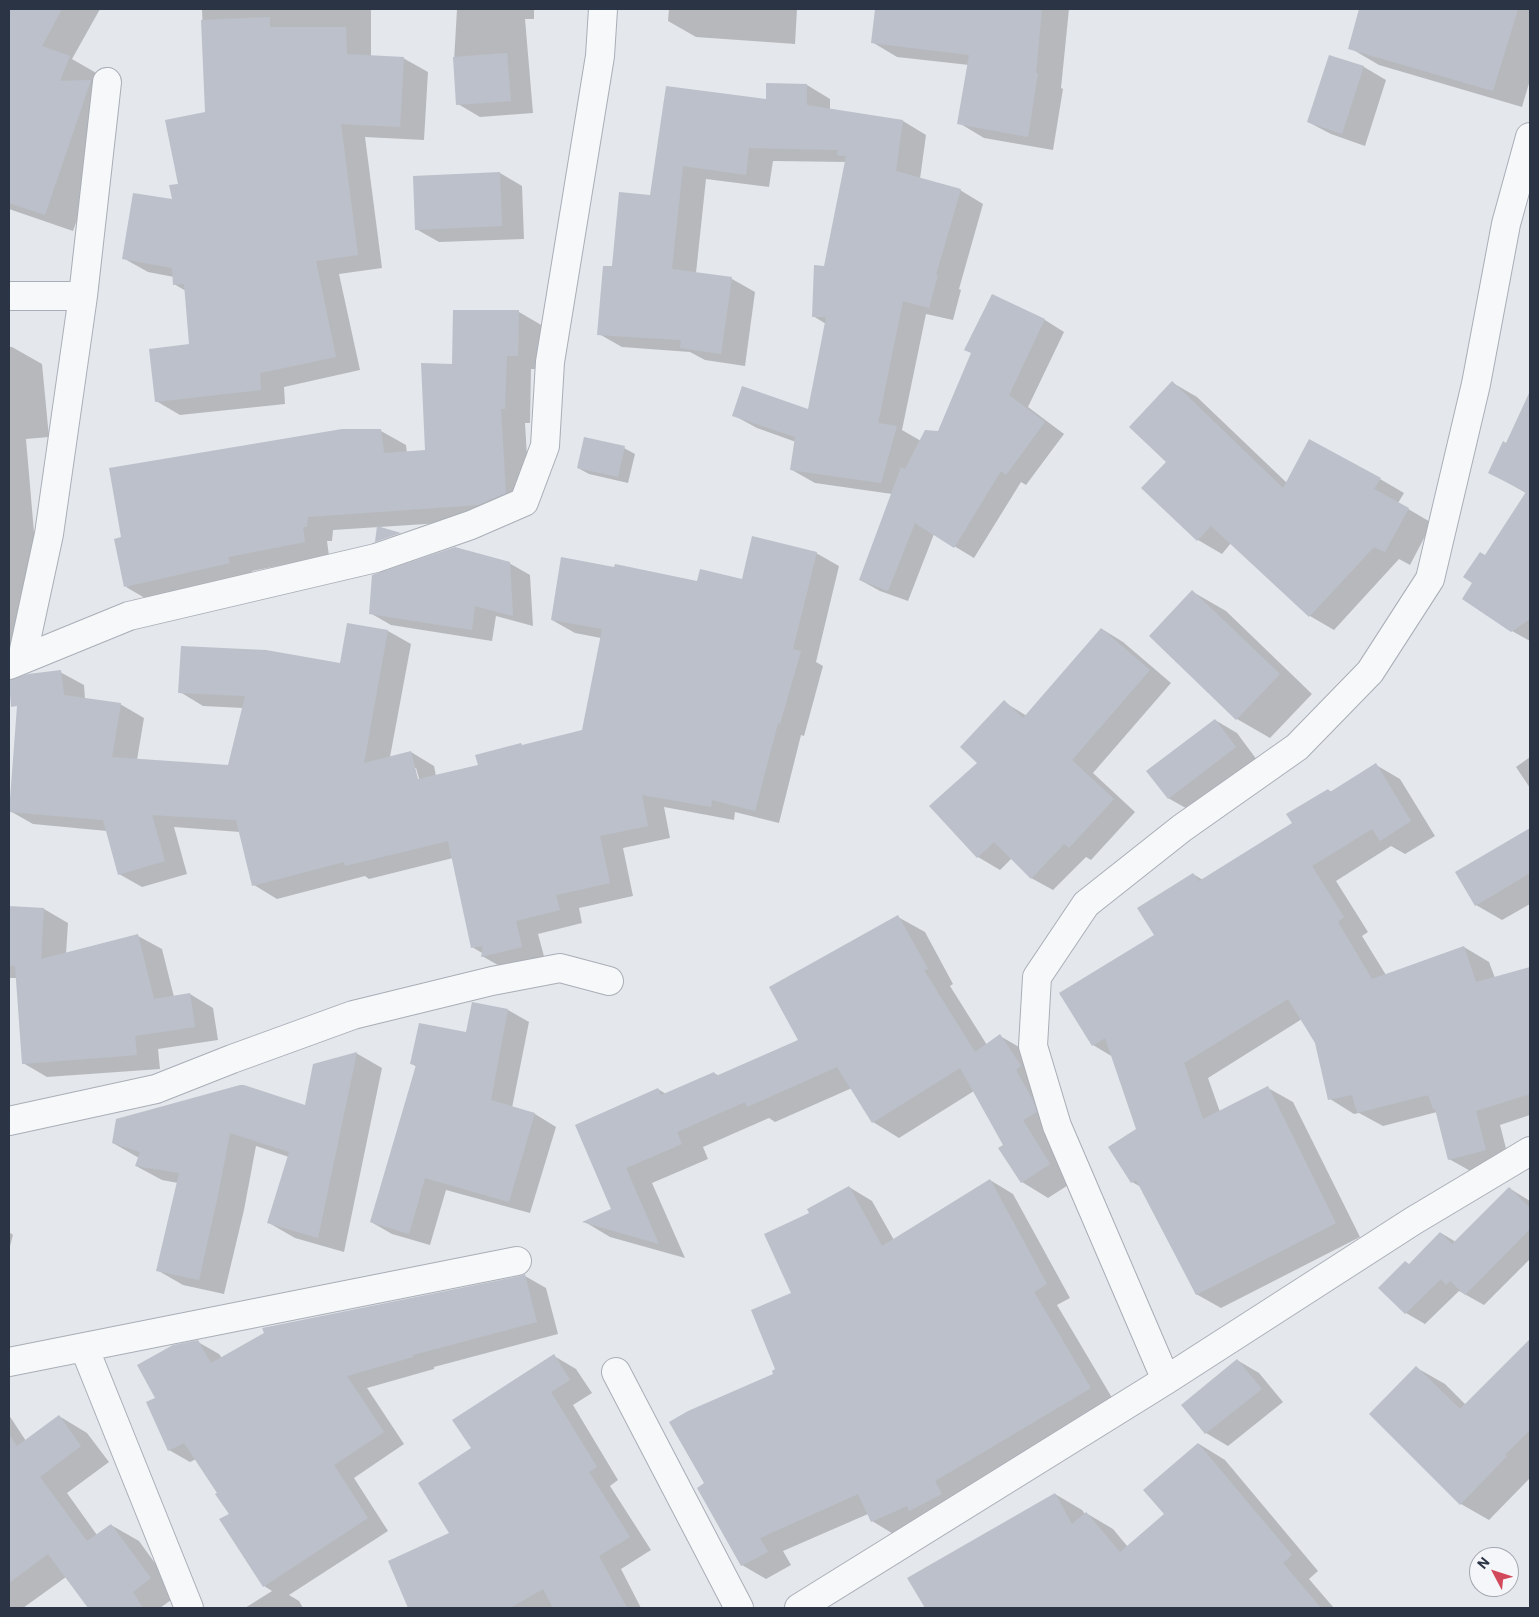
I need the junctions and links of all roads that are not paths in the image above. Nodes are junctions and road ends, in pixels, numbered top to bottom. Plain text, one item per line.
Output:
1 (603, 9) edge
2 (107, 82) dead end
3 (1530, 137) edge
4 (9, 296) edge
5 (83, 296) junction
6 (15, 662) edge
7 (609, 981) dead end
8 (9, 1121) edge
9 (1530, 1151) edge
10 (516, 1261) dead end
11 (84, 1347) junction
12 (9, 1362) edge
13 (616, 1372) dead end
14 (1166, 1380) junction
15 (189, 1608) edge
16 (739, 1608) edge
17 (799, 1608) edge

1 - 6 street
2 - 5 street
3 - 14 street
4 - 5 street
5 - 6 street
7 - 8 street
9 - 14 street
10 - 11 street
11 - 12 street
11 - 15 street
13 - 16 street
14 - 17 street

